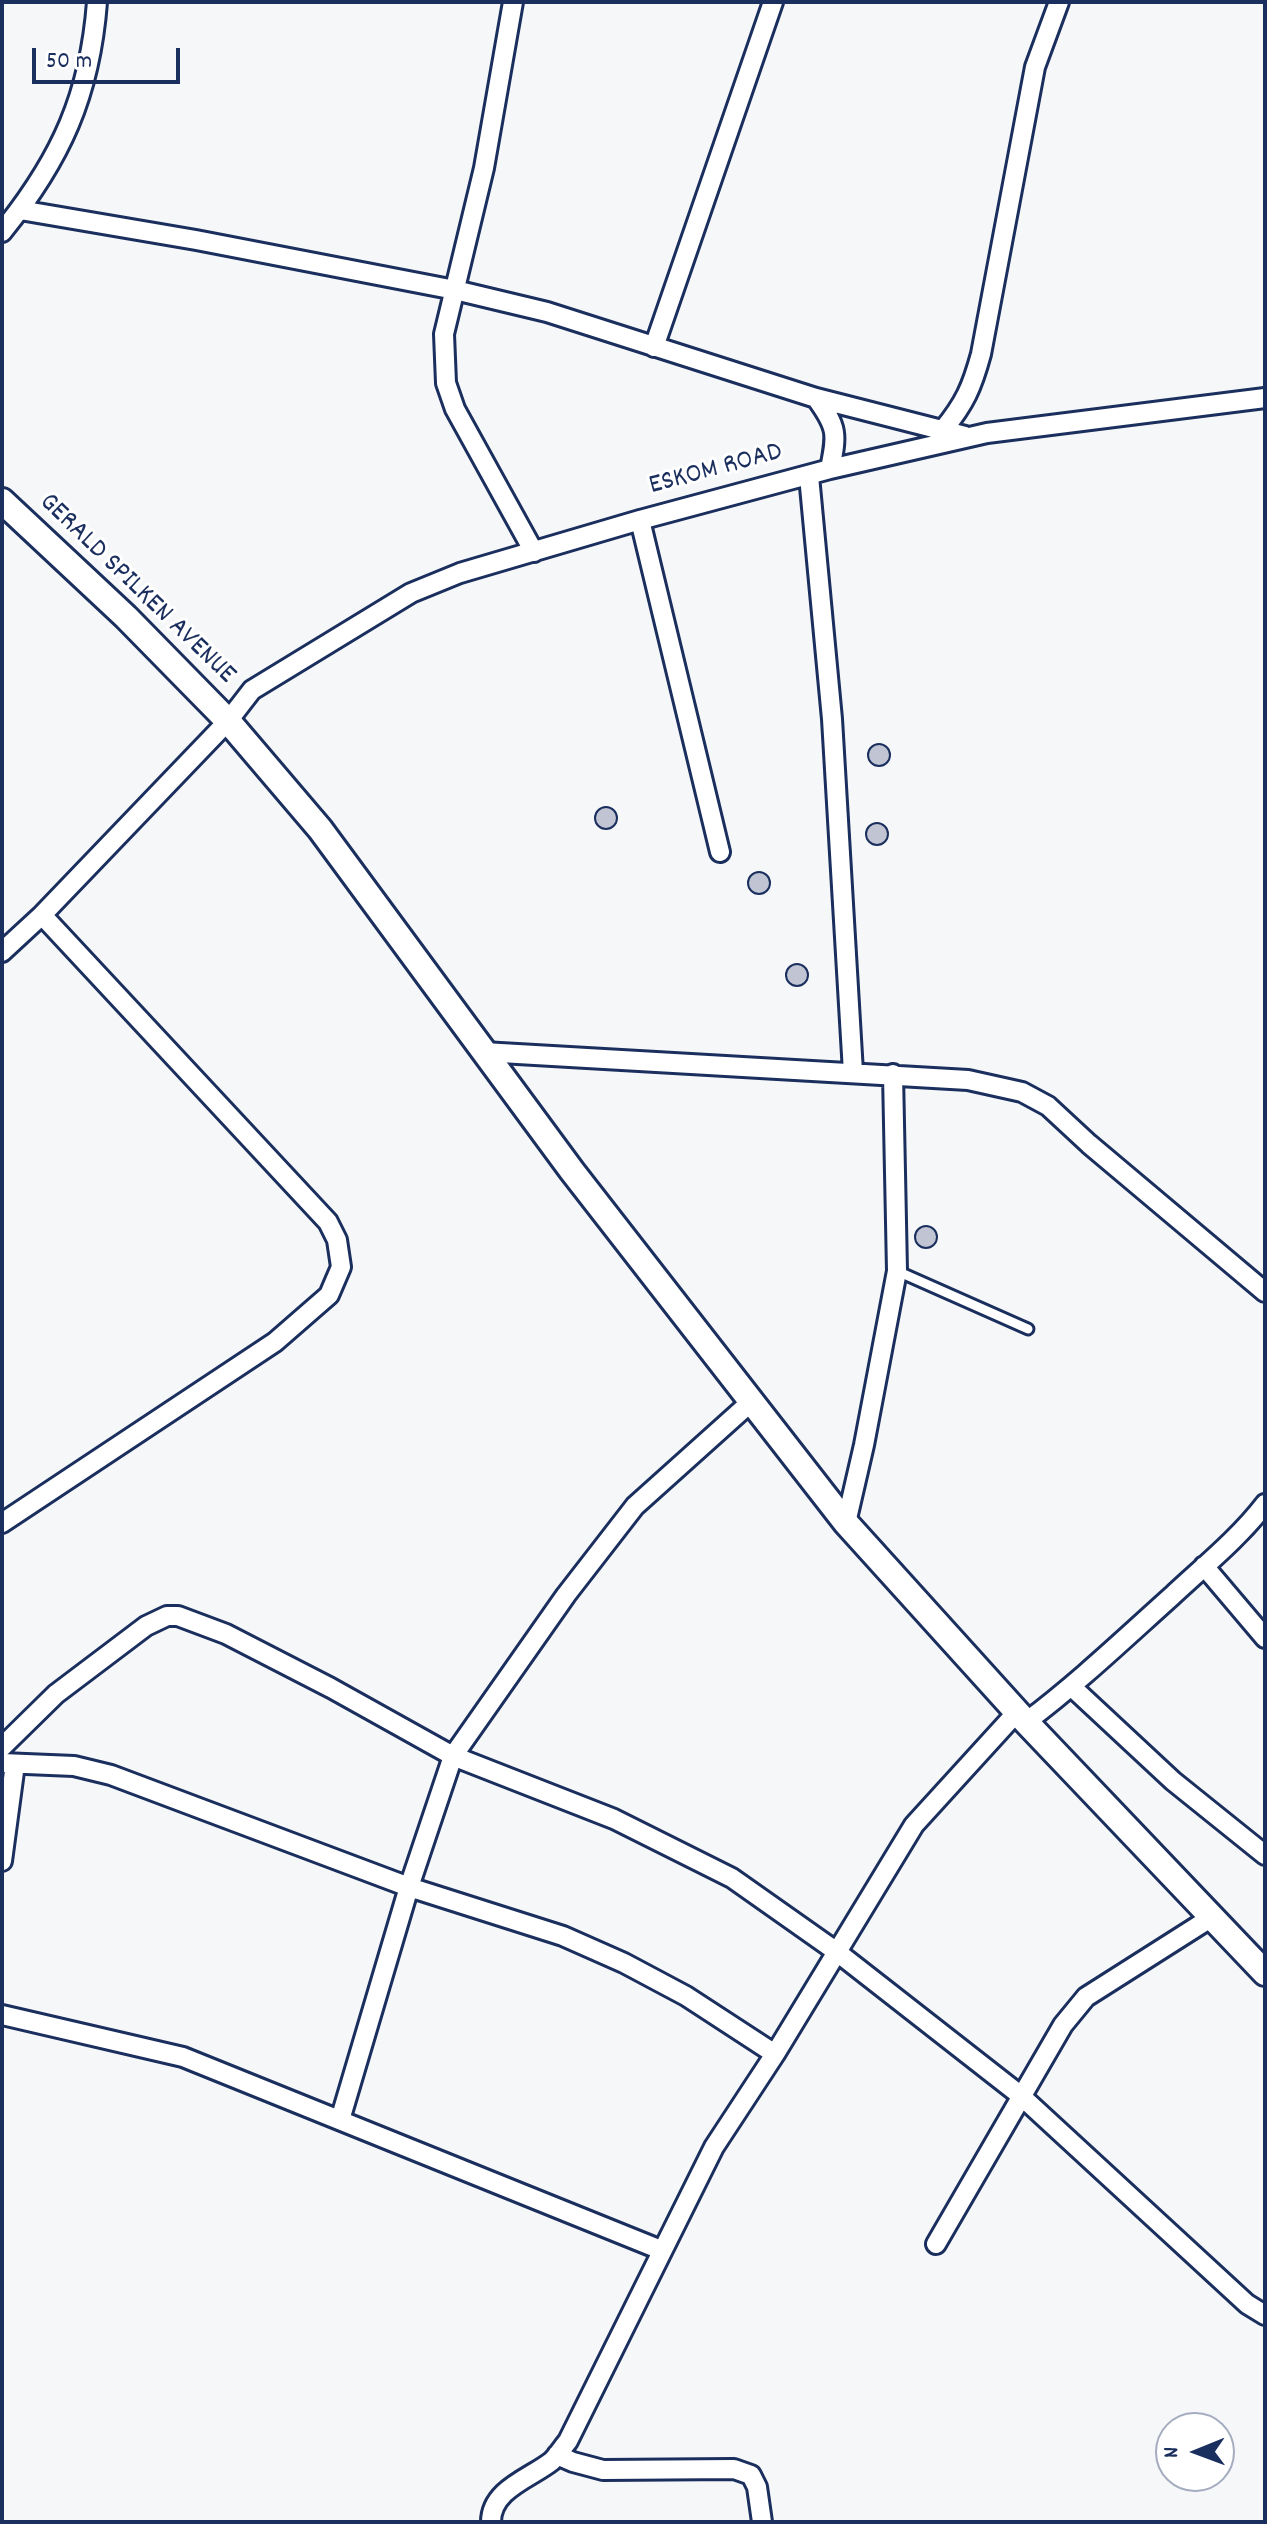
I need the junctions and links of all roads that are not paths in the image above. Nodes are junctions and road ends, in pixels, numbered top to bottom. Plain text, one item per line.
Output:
1 (97, 2) edge
2 (513, 2) edge
3 (773, 2) edge
4 (1059, 2) edge
5 (20, 210) junction
6 (2, 232) edge
7 (455, 290) junction
8 (654, 347) junction
9 (816, 398) junction
10 (1265, 398) edge
11 (943, 430) junction
12 (972, 437) junction
13 (830, 469) junction
14 (809, 476) junction
15 (2, 501) edge
16 (640, 520) junction
17 (534, 552) junction
18 (228, 721) junction
19 (720, 852) dead end
20 (42, 915) junction
21 (2, 952) edge
22 (483, 1052) junction
23 (853, 1072) junction
24 (893, 1074) junction
25 (897, 1271) junction
26 (1265, 1292) edge
27 (1028, 1329) dead end
28 (752, 1401) junction
29 (1265, 1504) edge
30 (1265, 1520) edge
31 (2, 1523) edge
32 (846, 1523) junction
33 (1246, 1529) junction
34 (1204, 1566) junction
35 (1265, 1638) edge
36 (1072, 1687) junction
37 (1022, 1717) junction
38 (2, 1747) edge
39 (453, 1756) junction
40 (8, 1763) edge
41 (1265, 1855) edge
42 (2, 1861) edge
43 (409, 1887) junction
44 (1212, 1917) junction
45 (837, 1952) junction
46 (1265, 1973) edge
47 (2, 2015) edge
48 (775, 2054) junction
49 (1020, 2095) junction
50 (340, 2120) junction
51 (936, 2244) dead end
52 (661, 2250) junction
53 (1265, 2315) edge
54 (557, 2455) junction
55 (491, 2522) edge
56 (762, 2522) edge

1 - 5 street
2 - 7 street
3 - 8 street
4 - 11 street
5 - 6 street
5 - 7 street
7 - 8 street
7 - 17 street
8 - 9 street
9 - 11 street
9 - 13 street
10 - 12 street, ESKOM ROAD
11 - 12 street
12 - 13 street, ESKOM ROAD
13 - 14 street, ESKOM ROAD
14 - 16 street, ESKOM ROAD
14 - 23 street
15 - 18 street, GERALD SPILKEN AVENUE
16 - 17 street, ESKOM ROAD
16 - 19 street
17 - 18 street, ESKOM ROAD
18 - 20 street, ESKOM ROAD
18 - 22 street, GERALD SPILKEN AVENUE
20 - 21 street, ESKOM ROAD
20 - 31 street
22 - 23 street
22 - 28 street, GERALD SPILKEN AVENUE
23 - 24 street
24 - 25 street
24 - 26 street
25 - 27 lane
25 - 32 street
28 - 32 street, GERALD SPILKEN AVENUE
28 - 39 street
29 - 33 street
30 - 33 street
32 - 37 street, GERALD SPILKEN AVENUE
33 - 34 street
34 - 35 street
34 - 36 street
36 - 37 street
36 - 41 street
37 - 44 street, GERALD SPILKEN AVENUE
37 - 45 street
38 - 39 street
39 - 43 street
39 - 45 street
40 - 42 street
40 - 43 street
43 - 48 street
43 - 50 street
44 - 46 street, GERALD SPILKEN AVENUE
44 - 49 street
45 - 48 street
45 - 49 street
47 - 50 street
48 - 52 street
49 - 51 street
49 - 53 street
50 - 52 street
52 - 54 street
54 - 55 street
54 - 56 street

